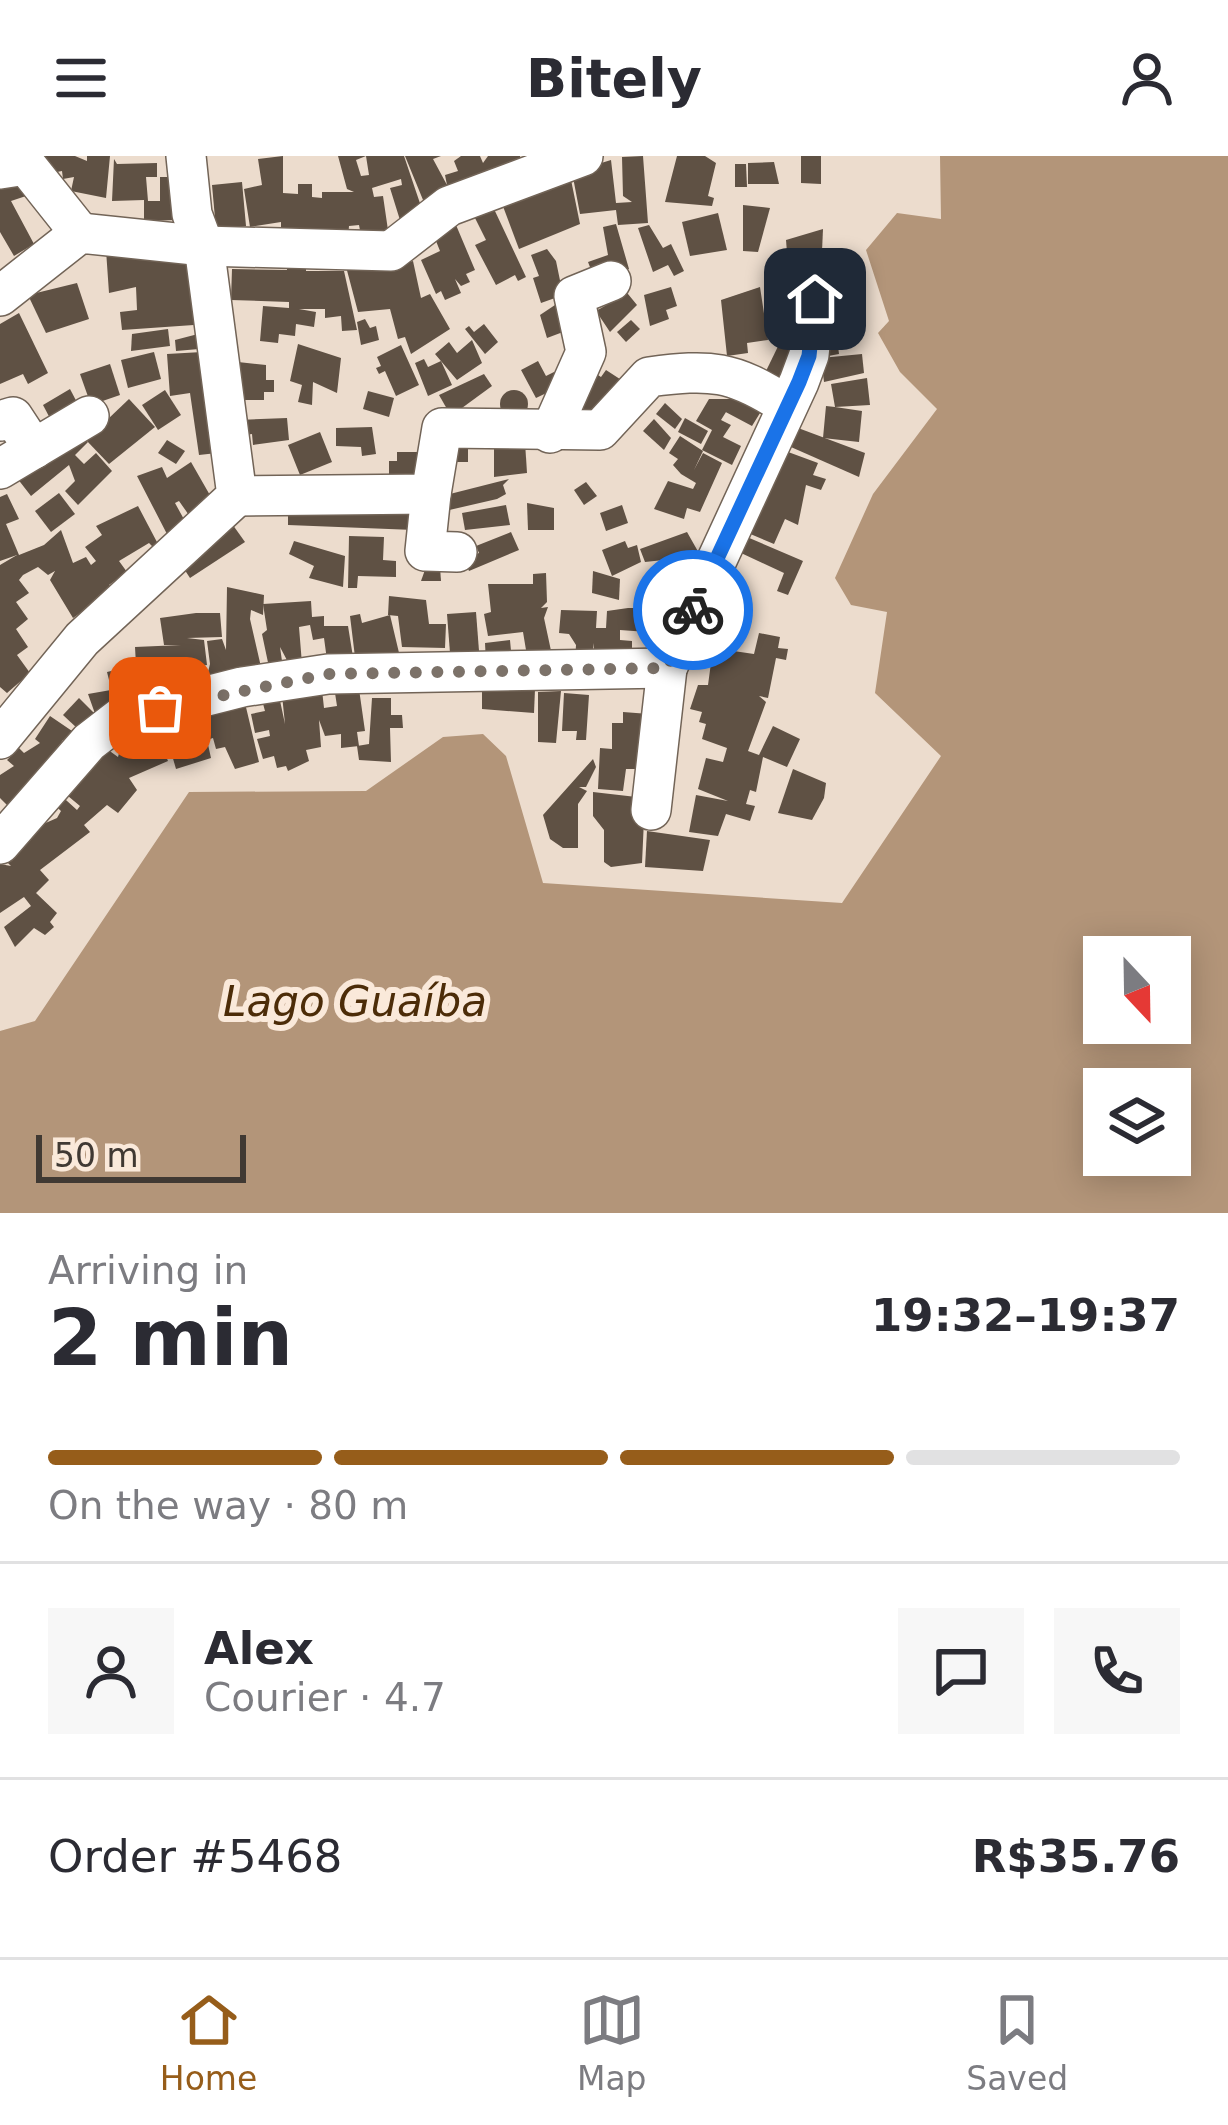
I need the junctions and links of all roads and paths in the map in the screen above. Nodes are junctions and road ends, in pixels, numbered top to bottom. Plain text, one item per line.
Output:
1 (186, 156) edge
2 (574, 158) edge
3 (0, 169) edge
4 (80, 233) junction
5 (204, 246) junction
6 (610, 281) dead end
7 (0, 296) edge
8 (815, 299) dead end
9 (785, 405) junction
10 (89, 416) dead end
11 (0, 421) edge
12 (550, 434) junction
13 (17, 459) edge
14 (430, 494) junction
15 (237, 496) junction
16 (457, 552) dead end
17 (667, 668) junction
18 (8, 714) edge
19 (651, 810) dead end
20 (0, 844) edge

1 - 5 street
2 - 5 street
3 - 4 street
4 - 5 street
4 - 7 street
5 - 15 street
6 - 12 street
8 - 9 street
9 - 12 street
9 - 17 street
10 - 13 street
11 - 13 street
12 - 14 street
14 - 15 street
14 - 16 street
15 - 18 street
17 - 19 street
17 - 20 street

